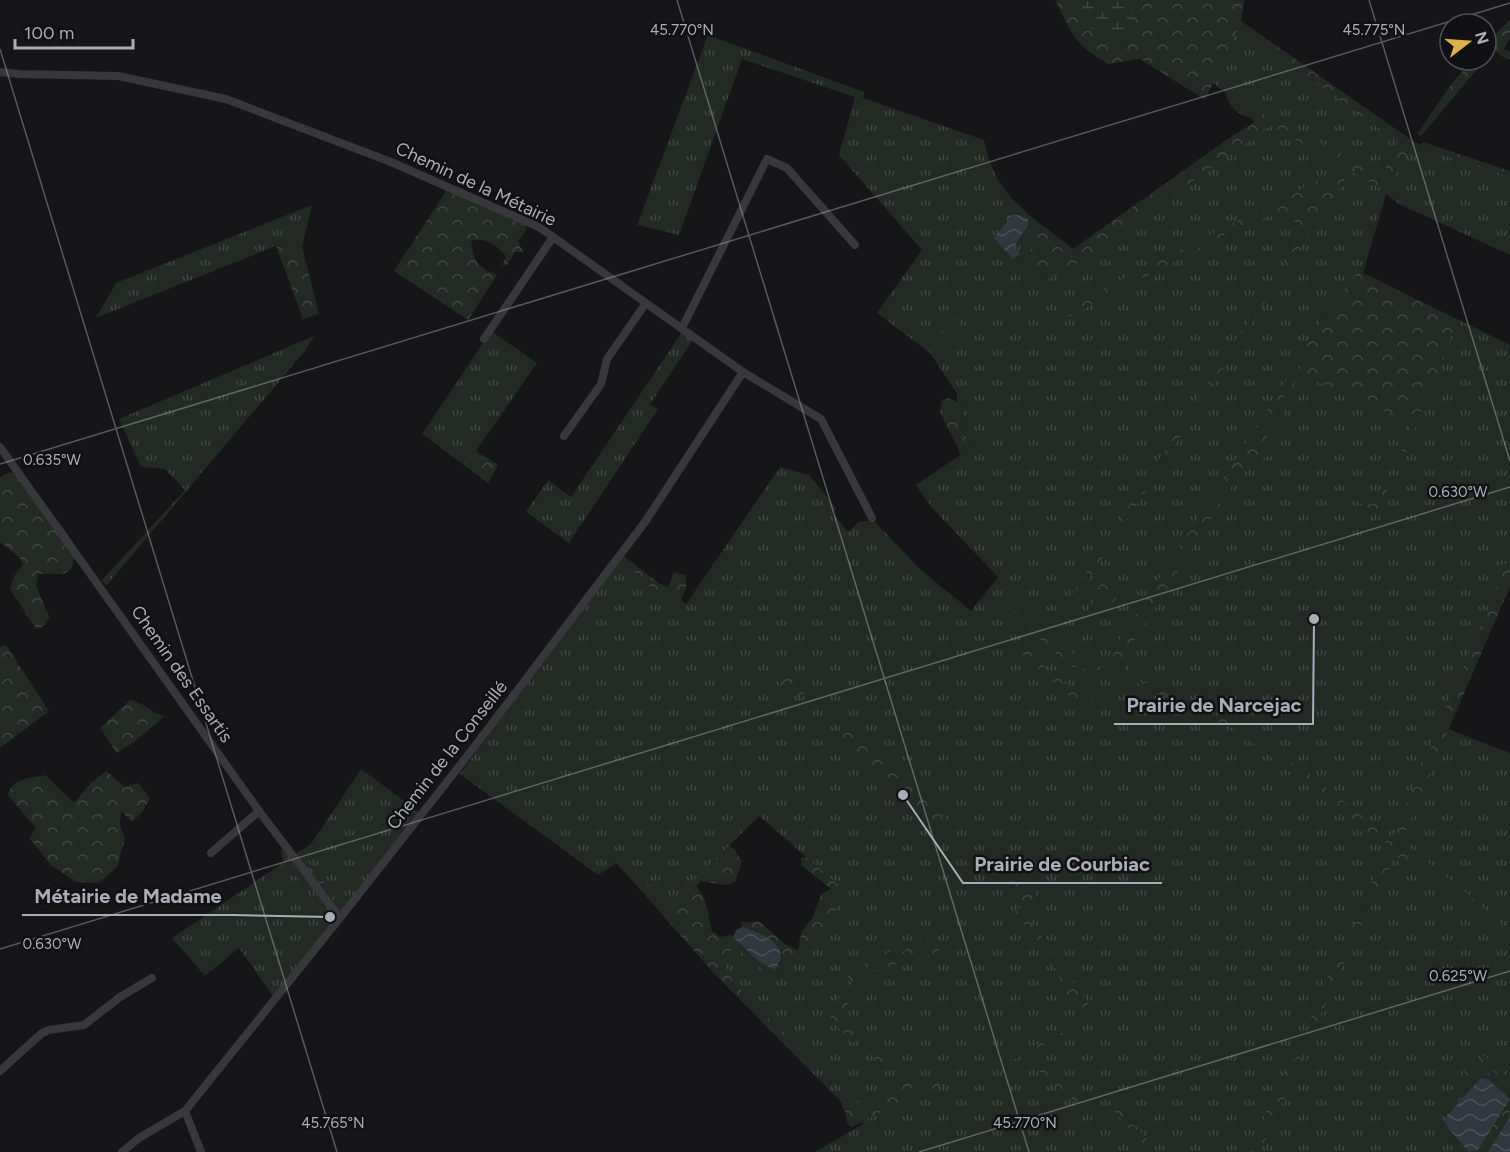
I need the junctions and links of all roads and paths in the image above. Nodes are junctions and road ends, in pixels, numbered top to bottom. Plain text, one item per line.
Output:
1 (0, 72) edge
2 (553, 237) junction
3 (855, 245) dead end
4 (646, 303) junction
5 (682, 328) junction
6 (484, 339) dead end
7 (743, 372) junction
8 (564, 436) dead end
9 (0, 447) edge
10 (872, 518) dead end
11 (259, 811) junction
12 (211, 853) dead end
13 (340, 918) junction
14 (152, 978) dead end
15 (0, 1071) edge
16 (185, 1112) junction
17 (122, 1152) edge
18 (201, 1152) edge

1 - 2 street, Chemin de la Métairie
2 - 4 street, Chemin de la Métairie
2 - 6 street
3 - 5 street
4 - 5 street, Chemin de la Métairie
4 - 8 street
5 - 7 street, Chemin de la Métairie
7 - 10 street, Chemin de la Métairie
7 - 13 street, Chemin de la Conseillé
9 - 11 street, Chemin des Essartis
11 - 12 street
11 - 13 street, Chemin des Essartis
13 - 16 street, Chemin de la Conseillé
14 - 15 street
16 - 17 street
16 - 18 street

